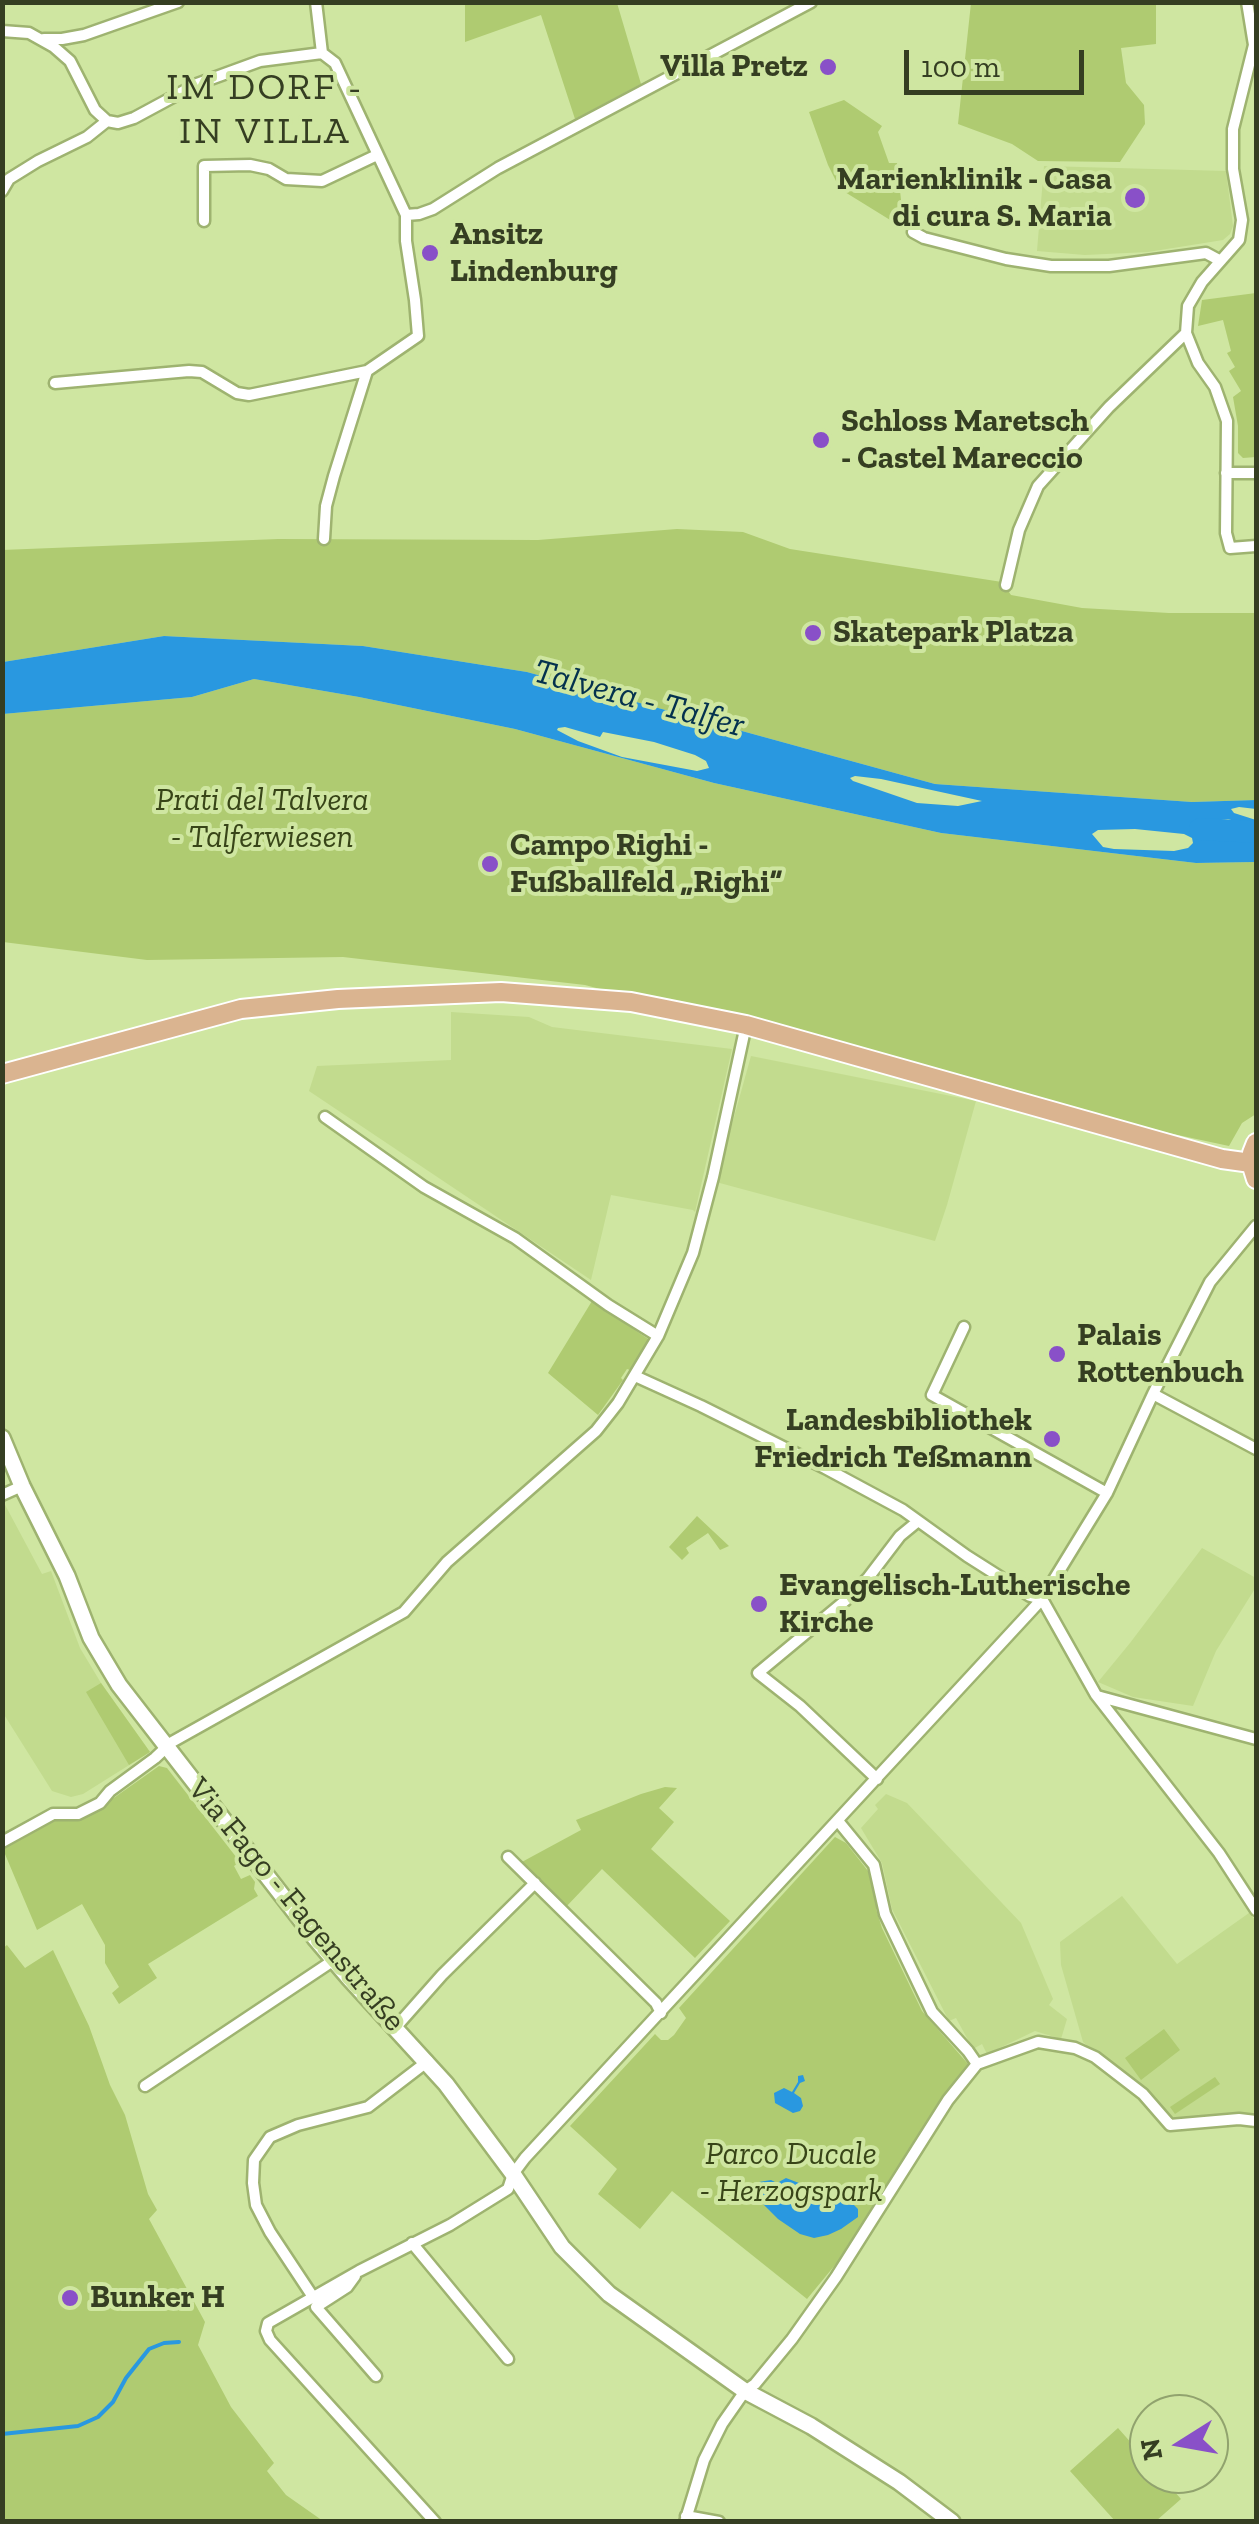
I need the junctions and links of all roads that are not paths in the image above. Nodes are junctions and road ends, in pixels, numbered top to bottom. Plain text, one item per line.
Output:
1 (178, 2) edge
2 (316, 2) edge
3 (811, 2) edge
4 (1247, 2) edge
5 (2, 32) edge
6 (84, 34) junction
7 (43, 39) junction
8 (322, 53) junction
9 (70, 61) junction
10 (107, 120) junction
11 (377, 155) junction
12 (2, 191) edge
13 (406, 216) junction
14 (204, 222) dead end
15 (913, 232) dead end
16 (1219, 260) junction
17 (1186, 333) junction
18 (367, 371) junction
19 (55, 383) dead end
20 (1226, 473) junction
21 (1256, 473) edge
22 (324, 539) dead end
23 (1256, 546) edge
24 (1006, 585) dead end
25 (746, 1024) junction
26 (2, 1074) edge
27 (325, 1117) dead end
28 (1256, 1143) edge
29 (1254, 1171) edge
30 (1256, 1226) edge
31 (964, 1328) dead end
32 (658, 1336) junction
33 (635, 1376) junction
34 (1154, 1394) junction
35 (2, 1438) edge
36 (1256, 1449) edge
37 (22, 1486) junction
38 (1107, 1493) junction
39 (2, 1494) edge
40 (918, 1522) junction
41 (1042, 1599) junction
42 (1096, 1695) junction
43 (1256, 1739) edge
44 (166, 1746) junction
45 (877, 1779) junction
46 (838, 1820) junction
47 (2, 1842) edge
48 (508, 1857) dead end
49 (534, 1883) junction
50 (1256, 1910) edge
51 (334, 1960) junction
52 (661, 2013) junction
53 (396, 2027) junction
54 (428, 2061) junction
55 (976, 2064) junction
56 (145, 2086) dead end
57 (1256, 2120) edge
58 (513, 2174) junction
59 (412, 2243) junction
60 (359, 2271) junction
61 (312, 2297) junction
62 (508, 2359) dead end
63 (376, 2376) dead end
64 (744, 2391) junction
65 (685, 2519) edge
66 (434, 2522) edge
67 (719, 2522) edge
68 (952, 2522) edge

1 - 6 street
2 - 8 street
3 - 13 street
4 - 16 street
5 - 7 street
6 - 7 street
6 - 9 street
7 - 9 street
8 - 10 street
8 - 11 street
9 - 10 street
10 - 12 street
11 - 13 street
11 - 14 street
13 - 18 street
15 - 16 street
16 - 17 street
17 - 20 street
17 - 24 street
18 - 19 street
18 - 22 street
20 - 21 street
20 - 23 street
25 - 26 main road
25 - 29 main road
25 - 32 street
27 - 32 street
28 - 29 main road
30 - 34 street
31 - 38 street
32 - 33 street
33 - 40 street
33 - 44 street
34 - 36 street
34 - 38 street
35 - 37 street, Via Fago - Fagenstraße
37 - 39 street
37 - 44 street, Via Fago - Fagenstraße
38 - 41 street
40 - 41 street
40 - 45 street
41 - 42 street
41 - 45 street
42 - 43 street
42 - 50 street
44 - 47 street, Via Fago - Fagenstraße
44 - 51 street, Via Fago - Fagenstraße
45 - 46 street
46 - 52 street
46 - 55 street
48 - 49 street
49 - 52 street
49 - 53 street
51 - 53 street, Via Fago - Fagenstraße
51 - 56 street
52 - 58 street
53 - 54 street, Via Fago - Fagenstraße
54 - 58 street, Via Fago - Fagenstraße
54 - 61 street, Via Fago - Fagenstraße
55 - 57 street
55 - 64 street
58 - 59 street
58 - 64 street, Via Fago - Fagenstraße
59 - 60 street
59 - 62 street
60 - 61 street
60 - 63 street
61 - 66 street
64 - 65 street
64 - 68 street, Via Fago - Fagenstraße
65 - 67 street

